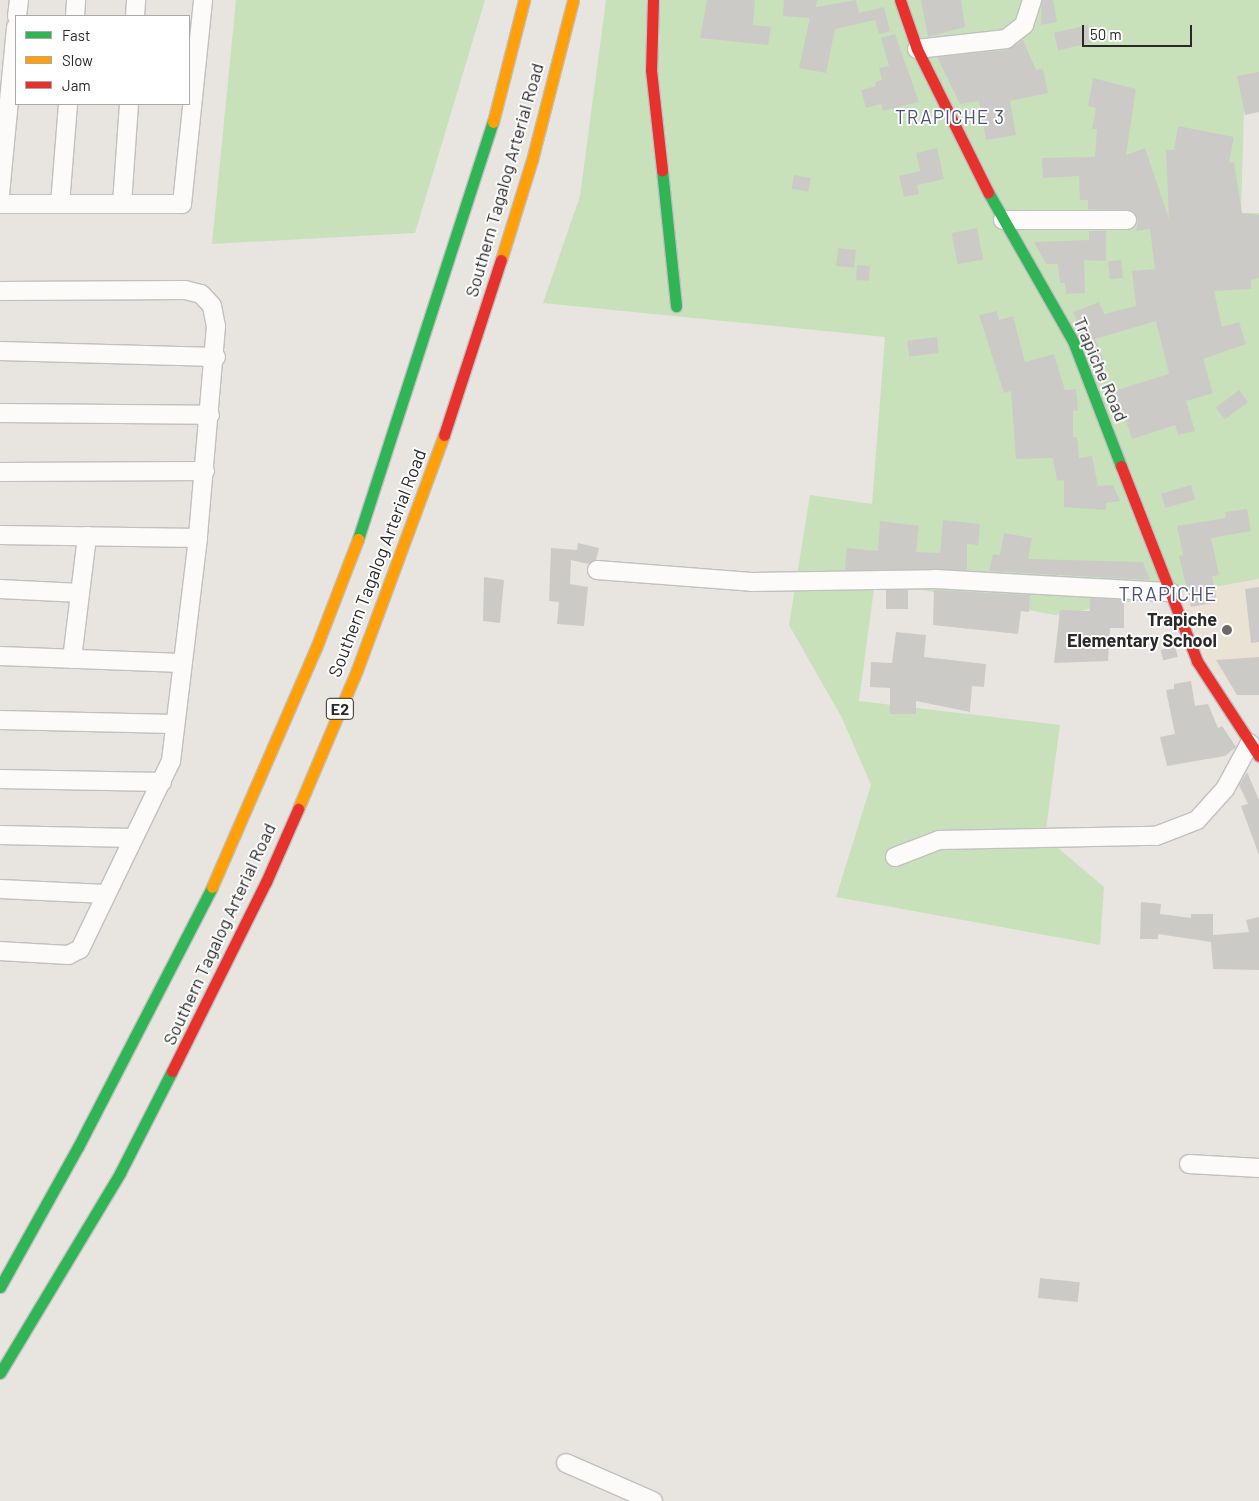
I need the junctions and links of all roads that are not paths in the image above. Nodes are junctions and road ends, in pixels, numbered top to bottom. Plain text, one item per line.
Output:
1 (19, 0) edge
2 (76, 0) edge
3 (136, 0) edge
4 (203, 0) edge
5 (524, 0) edge
6 (573, 0) edge
7 (653, 0) edge
8 (900, 0) edge
9 (1032, 0) edge
10 (17, 15) edge
11 (74, 15) edge
12 (135, 15) edge
13 (917, 50) junction
14 (15, 56) edge
15 (192, 71) edge
16 (190, 98) edge
17 (68, 105) edge
18 (129, 105) edge
19 (189, 105) edge
20 (0, 194) edge
21 (0, 204) edge
22 (60, 204) junction
23 (122, 204) junction
24 (1003, 220) junction
25 (1127, 220) dead end
26 (0, 291) edge
27 (676, 306) dead end
28 (0, 352) edge
29 (216, 357) junction
30 (0, 413) edge
31 (210, 416) junction
32 (205, 471) junction
33 (0, 472) edge
34 (0, 535) edge
35 (87, 536) junction
36 (198, 538) junction
37 (597, 570) dead end
38 (0, 589) edge
39 (1171, 592) junction
40 (80, 593) junction
41 (0, 656) edge
42 (72, 659) junction
43 (182, 663) junction
44 (0, 720) edge
45 (174, 724) junction
46 (1255, 750) edge
47 (0, 779) edge
48 (162, 782) junction
49 (0, 835) edge
50 (133, 838) junction
51 (895, 857) dead end
52 (0, 889) edge
53 (106, 894) junction
54 (0, 951) edge
55 (1189, 1164) dead end
56 (1259, 1168) edge
57 (0, 1287) edge
58 (0, 1373) edge
59 (566, 1462) dead end
60 (653, 1501) edge

1 - 10 street
2 - 11 street
3 - 12 street
4 - 15 street
5 - 57 main road, Southern Tagalog Arterial Road
6 - 58 main road, Southern Tagalog Arterial Road / E2
7 - 27 main road
8 - 13 main road, Trapiche Road
9 - 13 street
13 - 24 main road, Trapiche Road
14 - 20 street
15 - 16 street
17 - 22 street
18 - 23 street
19 - 23 street
21 - 22 street
22 - 23 street
24 - 25 street
24 - 39 main road, Trapiche Road
26 - 29 street
28 - 29 street
29 - 31 street
30 - 31 street
31 - 32 street
32 - 33 street
32 - 36 street
34 - 35 street
35 - 36 street
35 - 40 street
36 - 43 street
37 - 39 street
38 - 40 street
39 - 46 main road, Trapiche Road
40 - 42 street
41 - 42 street
42 - 43 street
43 - 45 street
44 - 45 street
45 - 48 street
46 - 51 street
47 - 48 street
48 - 50 street
49 - 50 street
50 - 53 street
52 - 53 street
53 - 54 street
55 - 56 street
59 - 60 street

